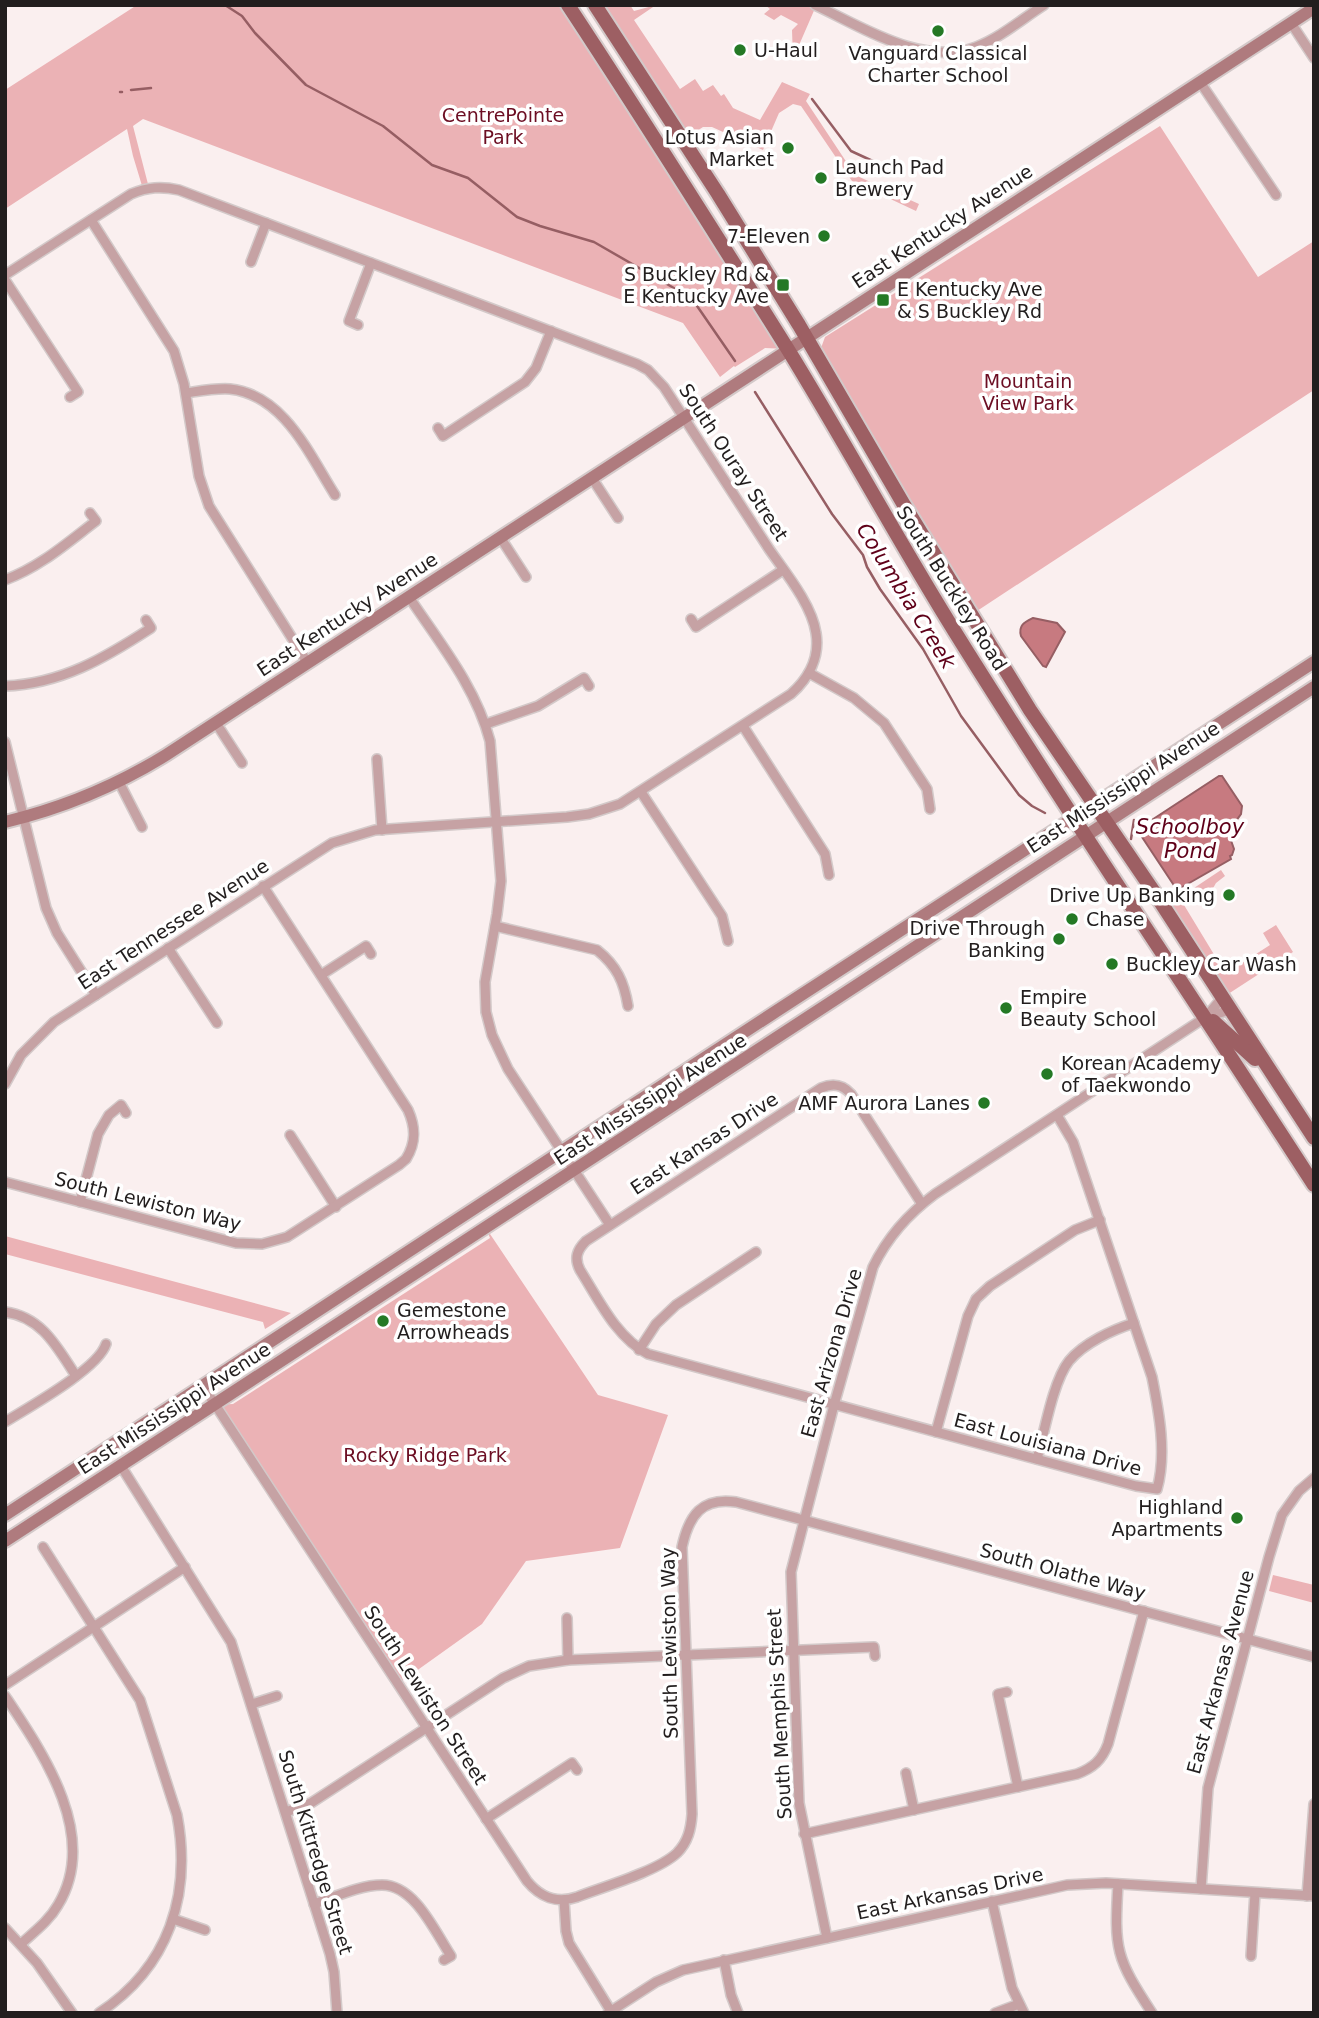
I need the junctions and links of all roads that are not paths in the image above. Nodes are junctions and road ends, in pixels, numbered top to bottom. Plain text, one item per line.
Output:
1 (568, 5) edge
2 (595, 5) edge
3 (815, 5) edge
4 (1044, 5) edge
5 (1314, 8) edge
6 (1291, 23) junction
7 (1314, 58) edge
8 (1200, 82) junction
9 (1276, 195) dead end
10 (91, 220) junction
11 (266, 223) junction
12 (251, 262) dead end
13 (371, 263) junction
14 (5, 277) edge
15 (358, 325) dead end
16 (551, 331) junction
17 (806, 338) junction
18 (788, 349) junction
19 (186, 393) junction
20 (70, 397) dead end
21 (684, 417) junction
22 (438, 428) dead end
23 (592, 478) junction
24 (335, 495) dead end
25 (90, 513) dead end
26 (618, 518) dead end
27 (500, 537) junction
28 (783, 570) junction
29 (526, 577) dead end
30 (5, 580) edge
31 (409, 597) junction
32 (691, 619) dead end
33 (146, 620) dead end
34 (307, 662) junction
35 (1312, 666) edge
36 (809, 673) junction
37 (5, 686) edge
38 (589, 686) dead end
39 (1314, 687) edge
40 (216, 723) junction
41 (486, 724) junction
42 (743, 726) junction
43 (5, 742) edge
44 (377, 759) dead end
45 (242, 763) dead end
46 (119, 782) junction
47 (641, 792) junction
48 (1093, 804) junction
49 (930, 810) dead end
50 (1073, 816) junction
51 (23, 818) junction
52 (5, 822) edge
53 (497, 822) junction
54 (1105, 822) junction
55 (142, 827) dead end
56 (382, 830) junction
57 (1085, 835) junction
58 (829, 875) dead end
59 (263, 886) junction
60 (495, 926) junction
61 (727, 942) dead end
62 (168, 948) junction
63 (371, 954) dead end
64 (321, 975) junction
65 (96, 995) junction
66 (1226, 1004) junction
67 (628, 1006) dead end
68 (1206, 1017) junction
69 (217, 1023) dead end
70 (1273, 1075) junction
71 (6, 1081) edge
72 (126, 1113) dead end
73 (1057, 1115) junction
74 (290, 1135) dead end
75 (1314, 1138) edge
76 (562, 1153) junction
77 (574, 1171) junction
78 (5, 1182) edge
79 (1314, 1185) edge
80 (80, 1202) junction
81 (922, 1204) junction
82 (336, 1207) junction
83 (1100, 1220) junction
84 (610, 1225) junction
85 (756, 1252) dead end
86 (5, 1312) edge
87 (1134, 1322) junction
88 (106, 1345) dead end
89 (639, 1350) junction
90 (76, 1376) junction
91 (203, 1386) junction
92 (215, 1405) junction
93 (834, 1405) junction
94 (5, 1422) edge
95 (936, 1432) junction
96 (1037, 1459) junction
97 (121, 1466) junction
98 (1314, 1478) edge
99 (811, 1488) joint
100 (5, 1515) edge
101 (803, 1520) junction
102 (5, 1541) edge
103 (43, 1547) dead end
104 (185, 1567) junction
105 (1144, 1611) junction
106 (567, 1618) dead end
107 (94, 1627) junction
108 (1247, 1639) junction
109 (792, 1651) junction
110 (686, 1655) junction
111 (875, 1657) dead end
112 (1314, 1657) edge
113 (568, 1660) junction
114 (5, 1685) edge
115 (1007, 1692) dead end
116 (5, 1696) edge
117 (277, 1696) dead end
118 (252, 1704) junction
119 (427, 1728) junction
120 (577, 1770) dead end
121 (906, 1773) dead end
122 (1018, 1787) junction
123 (1314, 1804) edge
124 (914, 1810) junction
125 (286, 1812) junction
126 (486, 1819) junction
127 (804, 1834) junction
128 (1118, 1884) junction
129 (1201, 1889) junction
130 (1255, 1893) junction
131 (1310, 1896) edge
132 (564, 1900) junction
133 (992, 1901) junction
134 (314, 1904) junction
135 (173, 1919) junction
136 (5, 1928) edge
137 (205, 1930) dead end
138 (827, 1938) junction
139 (21, 1944) junction
140 (1251, 1956) dead end
141 (724, 1960) junction
142 (444, 1961) dead end
143 (1021, 2008) edge
144 (611, 2012) edge
145 (72, 2013) edge
146 (99, 2013) edge
147 (337, 2013) edge
148 (738, 2013) edge
149 (995, 2013) edge
150 (1152, 2013) edge

1 - 18 main road, South Buckley Road
2 - 17 main road, South Buckley Road
3 - 4 street
5 - 6 main road, East Kentucky Avenue
6 - 7 street
6 - 8 main road, East Kentucky Avenue
8 - 9 street
8 - 17 main road, East Kentucky Avenue
10 - 11 street, South Ouray Street
10 - 14 street, South Ouray Street
10 - 19 street
11 - 12 street
11 - 13 street, South Ouray Street
13 - 15 street
13 - 16 street, South Ouray Street
14 - 20 street
16 - 21 street, South Ouray Street
16 - 22 street
17 - 18 main road, East Kentucky Avenue
17 - 48 main road, South Buckley Road
18 - 21 main road, East Kentucky Avenue
18 - 50 main road, South Buckley Road
19 - 24 street
19 - 34 street
21 - 23 main road, East Kentucky Avenue
21 - 28 street, South Ouray Street
23 - 26 street
23 - 27 main road, East Kentucky Avenue
25 - 30 street
27 - 29 street
27 - 31 main road, East Kentucky Avenue
28 - 32 street
28 - 36 street, South Ouray Street
31 - 34 main road, East Kentucky Avenue
31 - 41 street
33 - 37 street
34 - 40 main road, East Kentucky Avenue
35 - 48 main road, East Mississippi Avenue
36 - 42 street, East Tennessee Avenue
36 - 49 street
38 - 41 street
39 - 54 main road, East Mississippi Avenue
40 - 45 street
40 - 46 main road, East Kentucky Avenue
41 - 53 street
42 - 47 street, East Tennessee Avenue
42 - 58 street
43 - 51 street
44 - 56 street
46 - 51 main road, East Kentucky Avenue
46 - 55 street
47 - 53 street, East Tennessee Avenue
47 - 61 street
48 - 50 main road, East Mississippi Avenue
48 - 54 main road, South Buckley Road
50 - 57 main road, South Buckley Road
50 - 76 main road, East Mississippi Avenue
51 - 52 main road, East Kentucky Avenue
51 - 65 street
53 - 56 street, East Tennessee Avenue
53 - 60 street
54 - 57 main road, East Mississippi Avenue
54 - 66 main road, South Buckley Road
56 - 59 street, East Tennessee Avenue
57 - 68 main road, South Buckley Road
57 - 77 main road, East Mississippi Avenue
59 - 62 street, East Tennessee Avenue
59 - 64 street
60 - 67 street
60 - 76 street
62 - 65 street, East Tennessee Avenue
62 - 69 street
63 - 64 street
64 - 82 street, South Lewiston Way
65 - 71 street, East Tennessee Avenue
66 - 68 street, East Arizona Drive
66 - 68 street, East Arizona Drive
66 - 70 main road, South Buckley Road
68 - 70 main road
68 - 73 street, East Arizona Drive
68 - 79 main road, South Buckley Road
70 - 75 main road, South Buckley Road
72 - 80 street
73 - 81 street, East Arizona Drive
73 - 83 street, East Louisiana Drive
74 - 82 street
76 - 77 street
76 - 91 main road, East Mississippi Avenue
77 - 84 street
77 - 92 main road, East Mississippi Avenue
78 - 80 street, South Lewiston Way
80 - 82 street, South Lewiston Way
81 - 84 street, East Kansas Drive
81 - 93 street, East Arizona Drive
83 - 87 street, East Louisiana Drive
83 - 95 street
84 - 89 street
85 - 89 street
86 - 90 street
87 - 96 street
87 - 96 street, East Louisiana Drive
88 - 90 street
89 - 93 street, East Louisiana Drive
90 - 94 street
91 - 92 street, South Lewiston Street
91 - 100 main road, East Mississippi Avenue
92 - 97 main road, East Mississippi Avenue
92 - 119 street, South Lewiston Street
93 - 95 street, East Louisiana Drive
93 - 99 street, East Arizona Drive
95 - 96 street, East Louisiana Drive
97 - 102 main road, East Mississippi Avenue
97 - 104 street, South Kittredge Street
98 - 108 street, East Arkansas Avenue
99 - 101 street, South Memphis Street
101 - 105 street, South Olathe Way
101 - 109 street, South Memphis Street
101 - 110 street, South Lewiston Way
103 - 107 street
104 - 107 street
104 - 118 street, South Kittredge Street
105 - 108 street, South Olathe Way
105 - 122 street
106 - 113 street
107 - 114 street
107 - 135 street
108 - 112 street, South Olathe Way
108 - 129 street, East Arkansas Avenue
109 - 110 street
109 - 111 street
109 - 127 street, South Memphis Street
110 - 113 street
110 - 132 street, South Lewiston Way
113 - 119 street
115 - 122 street
116 - 139 street
117 - 118 street
118 - 125 street, South Kittredge Street
119 - 125 street
119 - 126 street, South Lewiston Street
120 - 126 street
121 - 124 street
122 - 124 street
123 - 131 street
124 - 127 street
125 - 134 street, South Kittredge Street
126 - 132 street, South Lewiston Street
127 - 138 street, South Memphis Street
128 - 129 street, East Arkansas Drive
128 - 133 street, East Arkansas Drive
128 - 150 street
129 - 130 street, East Arkansas Drive
130 - 131 street, East Arkansas Drive
130 - 140 street
132 - 144 street
133 - 138 street, East Arkansas Drive
133 - 143 street
134 - 142 street
134 - 147 street, South Kittredge Street
135 - 137 street
135 - 146 street
136 - 139 street
138 - 141 street, East Arkansas Drive
139 - 145 street
141 - 144 street, East Arkansas Drive
141 - 148 street
143 - 149 street

